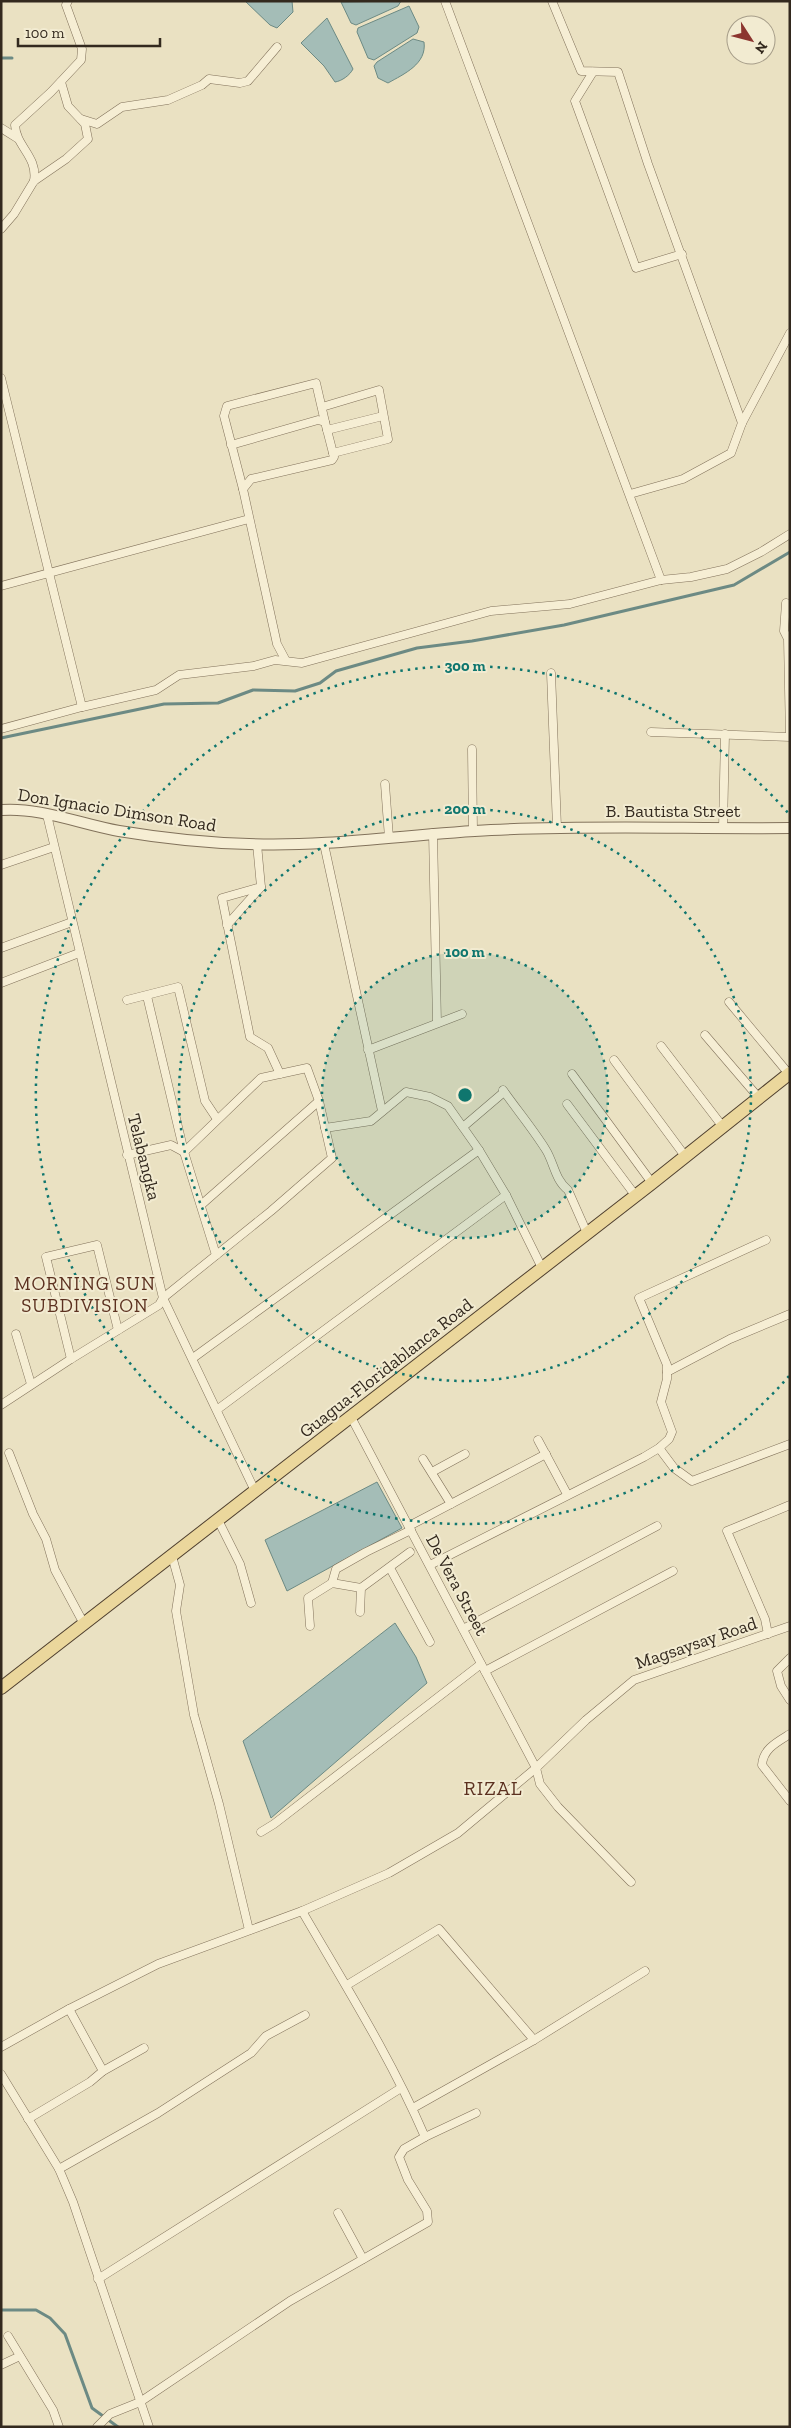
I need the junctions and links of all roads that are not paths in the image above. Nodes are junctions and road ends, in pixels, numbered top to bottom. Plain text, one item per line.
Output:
1 (68, 1) edge
2 (445, 1) edge
3 (552, 1) edge
4 (277, 48) dead end
5 (593, 72) junction
6 (61, 82) junction
7 (81, 120) junction
8 (1, 128) edge
9 (20, 141) junction
10 (34, 181) junction
11 (1, 229) edge
12 (682, 254) junction
13 (790, 333) edge
14 (1, 378) edge
15 (322, 406) junction
16 (383, 416) junction
17 (742, 423) junction
18 (326, 426) junction
19 (231, 445) junction
20 (333, 454) junction
21 (243, 489) junction
22 (630, 494) junction
23 (250, 520) junction
24 (790, 534) edge
25 (48, 572) junction
26 (661, 580) junction
27 (1, 586) edge
28 (786, 603) dead end
29 (286, 660) junction
30 (552, 673) dead end
31 (82, 707) junction
32 (1, 729) edge
33 (651, 732) dead end
34 (725, 734) junction
35 (472, 749) dead end
36 (385, 784) dead end
37 (1, 810) edge
38 (47, 815) junction
39 (556, 827) junction
40 (723, 828) junction
41 (790, 828) edge
42 (473, 831) junction
43 (433, 833) junction
44 (389, 838) junction
45 (257, 844) junction
46 (324, 844) junction
47 (54, 847) junction
48 (1, 865) edge
49 (261, 887) junction
50 (72, 922) junction
51 (227, 925) junction
52 (1, 948) edge
53 (79, 952) junction
54 (1, 983) edge
55 (147, 996) junction
56 (127, 1000) dead end
57 (729, 1002) dead end
58 (462, 1014) dead end
59 (437, 1023) junction
60 (705, 1035) dead end
61 (661, 1046) dead end
62 (368, 1050) junction
63 (614, 1060) dead end
64 (789, 1073) edge
65 (280, 1074) junction
66 (572, 1074) dead end
67 (759, 1098) junction
68 (319, 1101) junction
69 (567, 1104) dead end
70 (382, 1111) junction
71 (216, 1119) junction
72 (463, 1127) junction
73 (723, 1127) junction
74 (325, 1128) junction
75 (479, 1150) junction
76 (184, 1152) junction
77 (127, 1155) junction
78 (685, 1156) junction
79 (652, 1183) junction
80 (506, 1195) junction
81 (635, 1196) junction
82 (201, 1205) junction
83 (587, 1233) junction
84 (766, 1240) dead end
85 (216, 1255) junction
86 (542, 1268) junction
87 (163, 1298) junction
88 (790, 1314) edge
89 (118, 1330) junction
90 (16, 1334) dead end
91 (193, 1358) junction
92 (70, 1359) junction
93 (667, 1372) junction
94 (31, 1384) junction
95 (1, 1405) edge
96 (218, 1409) junction
97 (351, 1417) junction
98 (538, 1440) dead end
99 (790, 1444) edge
100 (659, 1448) junction
101 (9, 1453) dead end
102 (465, 1454) dead end
103 (546, 1454) junction
104 (422, 1458) dead end
105 (432, 1472) junction
106 (255, 1491) junction
107 (567, 1494) junction
108 (451, 1504) junction
109 (790, 1505) edge
110 (218, 1520) junction
111 (656, 1526) dead end
112 (410, 1528) junction
113 (414, 1550) junction
114 (172, 1556) junction
115 (430, 1565) junction
116 (390, 1568) junction
117 (674, 1571) dead end
118 (332, 1583) junction
119 (361, 1588) junction
120 (251, 1603) dead end
121 (360, 1612) dead end
122 (84, 1624) junction
123 (310, 1626) dead end
124 (790, 1626) edge
125 (463, 1629) junction
126 (768, 1634) junction
127 (430, 1642) dead end
128 (790, 1658) edge
129 (483, 1668) junction
130 (1, 1688) edge
131 (790, 1700) edge
132 (790, 1734) edge
133 (536, 1768) junction
134 (790, 1801) edge
135 (261, 1832) dead end
136 (631, 1882) dead end
137 (302, 1911) junction
138 (250, 1930) junction
139 (646, 1971) dead end
140 (347, 1985) junction
141 (69, 2009) junction
142 (305, 2015) dead end
143 (534, 2040) junction
144 (1, 2047) edge
145 (144, 2048) dead end
146 (103, 2071) junction
147 (1, 2074) edge
148 (401, 2088) junction
149 (413, 2108) junction
150 (476, 2113) dead end
151 (28, 2119) junction
152 (425, 2136) junction
153 (59, 2169) junction
154 (338, 2213) dead end
155 (363, 2259) junction
156 (98, 2279) junction
157 (8, 2336) dead end
158 (18, 2357) junction
159 (1, 2365) edge
160 (140, 2402) junction
161 (98, 2426) edge
162 (59, 2427) edge
163 (148, 2427) edge

1 - 6 street
2 - 22 street
3 - 5 street
4 - 7 street
5 - 12 street
5 - 12 street
6 - 7 street
6 - 9 street
7 - 10 street
8 - 9 street
9 - 10 street
10 - 11 street
12 - 17 street
13 - 17 street
14 - 25 street
15 - 16 street
15 - 18 street
15 - 19 street
16 - 18 street
16 - 20 street
17 - 22 street
18 - 19 street
18 - 20 street
19 - 21 street
20 - 21 street
21 - 23 street
22 - 26 street
23 - 25 street
23 - 29 street
24 - 26 street
25 - 27 street
25 - 31 street
26 - 29 street
28 - 34 street
29 - 31 street
30 - 39 street
31 - 32 street
33 - 34 street
34 - 40 street
35 - 42 street
36 - 44 street
37 - 38 street, Don Ignacio Dimson Road
38 - 45 street, Don Ignacio Dimson Road
38 - 47 street, Telabangka
39 - 40 street, B. Bautista Street
39 - 42 street, Don Ignacio Dimson Road
40 - 41 street, B. Bautista Street
42 - 43 street, Don Ignacio Dimson Road
43 - 44 street, Don Ignacio Dimson Road
43 - 59 street
44 - 46 street, Don Ignacio Dimson Road
45 - 46 street, Don Ignacio Dimson Road
45 - 49 street
46 - 62 street
47 - 48 street
47 - 50 street, Telabangka
49 - 51 street
49 - 51 street
50 - 52 street
50 - 53 street, Telabangka
51 - 65 street
53 - 54 street
53 - 77 street, Telabangka
55 - 56 street
55 - 71 street
55 - 76 street
57 - 64 street
58 - 59 street
59 - 62 street
60 - 67 street
61 - 73 street
62 - 70 street
63 - 78 street
64 - 67 main road, Guagua-Floridablanca Road
65 - 68 street
65 - 71 street
66 - 79 street
67 - 73 main road, Guagua-Floridablanca Road
68 - 74 street
68 - 82 street
69 - 81 street
70 - 72 street
70 - 74 street
71 - 76 street
72 - 75 street
72 - 83 street
73 - 78 main road, Guagua-Floridablanca Road
74 - 85 street
75 - 80 street
75 - 91 street
76 - 77 street
76 - 82 street
77 - 87 street, Telabangka
78 - 79 main road, Guagua-Floridablanca Road
79 - 81 main road, Guagua-Floridablanca Road
80 - 86 street
80 - 96 street
81 - 83 main road, Guagua-Floridablanca Road
82 - 85 street
83 - 86 main road, Guagua-Floridablanca Road
84 - 93 street
85 - 87 street
86 - 97 main road, Guagua-Floridablanca Road
87 - 89 street
87 - 91 street, Telabangka
88 - 93 street
89 - 92 street
89 - 92 street
90 - 94 street
91 - 96 street, Telabangka
92 - 94 street
93 - 100 street
94 - 95 street
96 - 106 street, Telabangka
97 - 106 main road, Guagua-Floridablanca Road
97 - 112 street, De Vera Street
98 - 103 street
99 - 100 street
100 - 107 street
101 - 122 street
102 - 105 street
103 - 107 street
103 - 108 street
104 - 105 street
105 - 108 street
106 - 110 main road, Guagua-Floridablanca Road
107 - 115 street
108 - 112 street
109 - 126 street
110 - 114 main road, Guagua-Floridablanca Road
110 - 120 street
111 - 125 street
112 - 113 street, De Vera Street
112 - 118 street
113 - 115 street, De Vera Street
113 - 116 street
114 - 122 main road, Guagua-Floridablanca Road
114 - 138 street
115 - 125 street, De Vera Street
116 - 119 street
116 - 127 street
117 - 129 street
118 - 119 street
118 - 123 street
119 - 121 street
122 - 130 main road, Guagua-Floridablanca Road
124 - 126 street, Magsaysay Road
125 - 129 street, De Vera Street
126 - 133 street, Magsaysay Road
128 - 131 street
129 - 133 street, De Vera Street
129 - 135 street
132 - 134 street
133 - 136 street, De Vera Street
133 - 137 street, Magsaysay Road
137 - 138 street, Magsaysay Road
137 - 140 street
138 - 141 street, Magsaysay Road
139 - 143 street
140 - 143 street
140 - 148 street
141 - 144 street, Magsaysay Road
141 - 146 street
142 - 153 street
143 - 149 street
145 - 146 street
146 - 151 street
147 - 151 street
148 - 149 street
148 - 156 street
149 - 152 street
150 - 152 street
151 - 153 street
152 - 155 street
153 - 156 street
154 - 155 street
155 - 160 street
156 - 160 street
157 - 158 street
158 - 159 street
158 - 162 street
160 - 161 street
160 - 163 street

